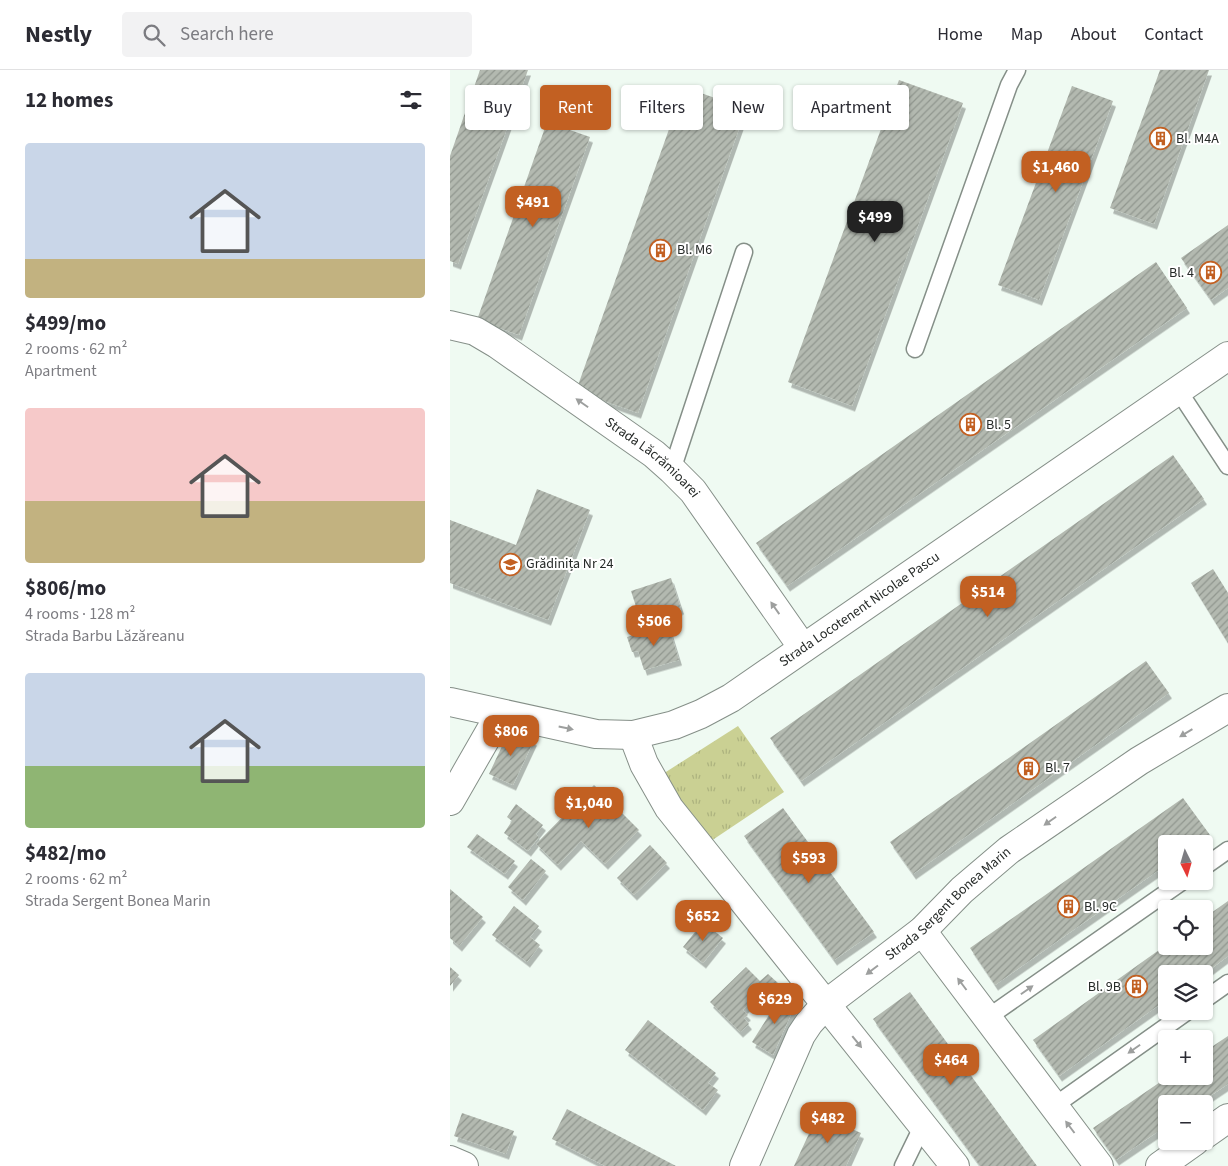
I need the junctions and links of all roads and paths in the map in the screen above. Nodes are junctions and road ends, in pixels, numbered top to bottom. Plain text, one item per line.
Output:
1 (1017, 70) edge
2 (744, 252) dead end
3 (450, 325) edge
4 (915, 350) dead end
5 (1228, 356) edge
6 (1178, 390) junction
7 (1228, 466) edge
8 (672, 470) junction
9 (803, 648) junction
10 (450, 702) edge
11 (1226, 712) edge
12 (500, 714) junction
13 (633, 735) junction
14 (452, 792) edge
15 (1228, 850) edge
16 (1213, 861) edge
17 (1170, 890) edge
18 (922, 931) junction
19 (1228, 983) edge
20 (1213, 994) edge
21 (826, 1004) junction
22 (987, 1018) junction
23 (1175, 1020) edge
24 (1054, 1106) junction
25 (1228, 1118) edge
26 (923, 1124) junction
27 (1213, 1129) edge
28 (1182, 1150) edge
29 (450, 1160) edge
30 (464, 1166) edge
31 (744, 1166) edge
32 (902, 1166) edge
33 (955, 1166) edge
34 (1100, 1166) edge
35 (1160, 1166) edge

1 - 4 lane
2 - 8 lane
8 -> 3 street, Strada Lăcrămioarei
5 - 6 street, Strada Locotenent Nicolae Pascu
6 - 7 lane
6 - 9 street, Strada Locotenent Nicolae Pascu
9 -> 8 street, Strada Lăcrămioarei
9 - 13 street, Strada Locotenent Nicolae Pascu
10 - 12 street, Strada Locotenent Nicolae Pascu
11 -> 18 street, Strada Sergent Bonea Marin
12 -> 13 street, Strada Locotenent Nicolae Pascu
12 - 14 street
13 - 21 street
15 - 16 lane
22 -> 17 lane
18 -> 21 street, Strada Sergent Bonea Marin
22 -> 18 street
19 - 20 lane
21 -> 26 street
21 - 31 street, Strada Sergent Bonea Marin
22 - 24 street
23 -> 24 lane
34 -> 24 street
25 - 27 street
26 - 32 lane
26 - 33 street
28 - 35 street
29 - 30 street

